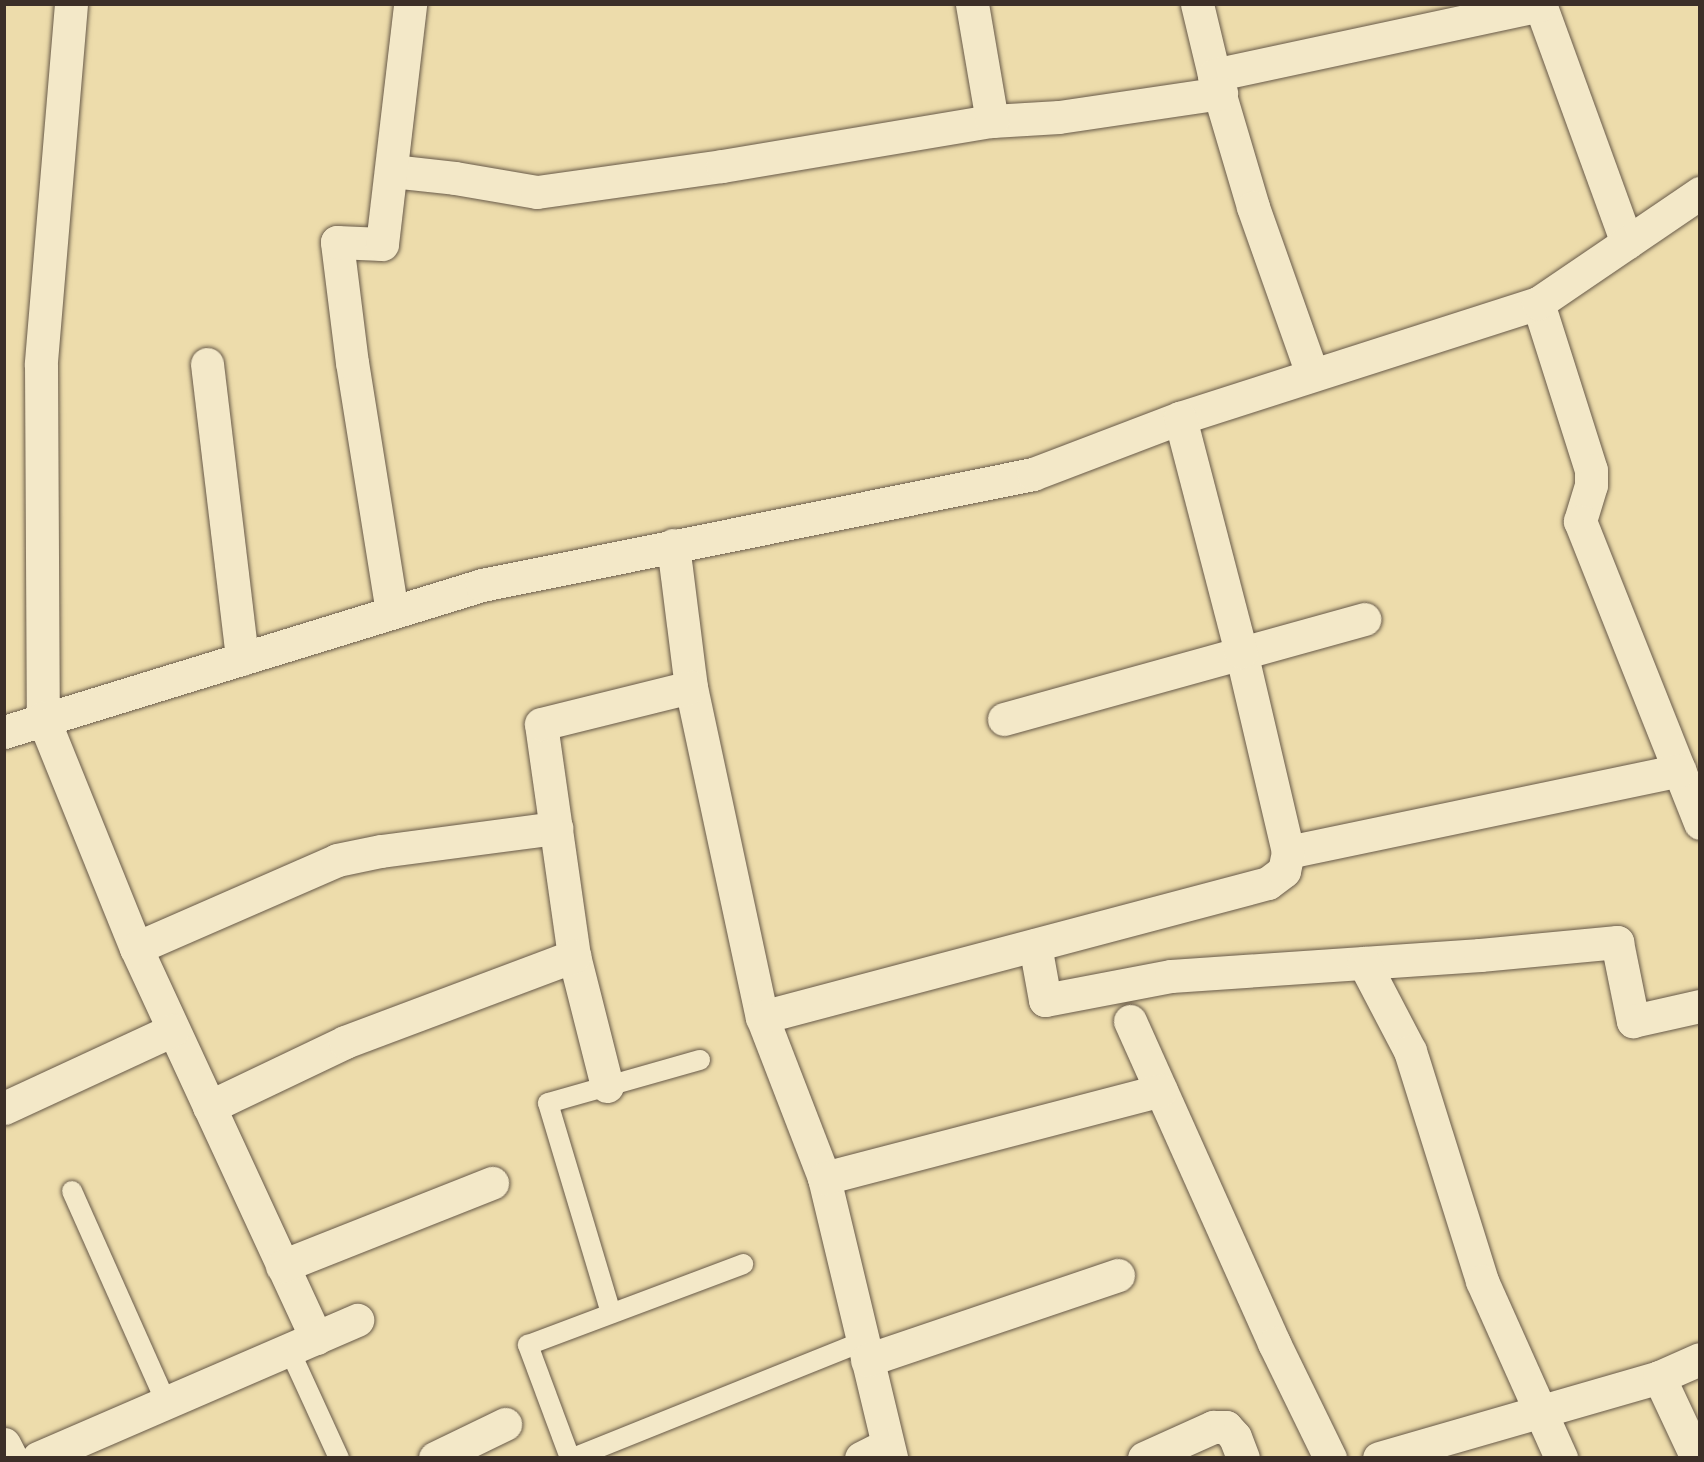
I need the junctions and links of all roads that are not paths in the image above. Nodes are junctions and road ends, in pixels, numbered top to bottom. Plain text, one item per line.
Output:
1 (71, 4) edge
2 (410, 4) edge
3 (972, 4) edge
4 (1197, 4) edge
5 (1541, 5) edge
6 (1217, 84) junction
7 (992, 122) junction
8 (392, 171) junction
9 (1700, 193) edge
10 (1627, 243) junction
11 (1538, 303) junction
12 (207, 364) dead end
13 (1312, 374) junction
14 (1180, 418) junction
15 (673, 545) junction
16 (392, 612) junction
17 (1364, 619) dead end
18 (1241, 652) junction
19 (242, 659) junction
20 (691, 687) junction
21 (43, 718) junction
22 (1004, 719) dead end
23 (4, 732) edge
24 (1680, 770) junction
25 (1700, 824) edge
26 (556, 828) junction
27 (1288, 852) junction
28 (1035, 945) junction
29 (136, 948) junction
30 (574, 956) junction
31 (1364, 963) junction
32 (1700, 1006) edge
33 (762, 1017) junction
34 (1130, 1021) dead end
35 (173, 1030) junction
36 (700, 1060) dead end
37 (607, 1086) junction
38 (1161, 1090) junction
39 (7, 1101) edge
40 (209, 1107) junction
41 (824, 1178) junction
42 (492, 1184) dead end
43 (72, 1191) dead end
44 (743, 1264) dead end
45 (282, 1266) junction
46 (1118, 1275) dead end
47 (611, 1313) junction
48 (357, 1320) dead end
49 (303, 1343) junction
50 (865, 1351) junction
51 (1700, 1359) edge
52 (1659, 1377) junction
53 (166, 1402) junction
54 (1542, 1410) junction
55 (505, 1424) dead end
56 (4, 1444) edge
57 (880, 1453) edge
58 (11, 1458) edge
59 (38, 1458) edge
60 (339, 1458) edge
61 (435, 1458) edge
62 (571, 1458) edge
63 (1143, 1458) edge
64 (1243, 1458) edge
65 (1330, 1458) edge
66 (1379, 1458) edge
67 (1561, 1458) edge
68 (1698, 1458) edge

1 - 21 street
2 - 8 street
3 - 7 street
4 - 6 street
5 - 6 street
5 - 10 street
6 - 7 street
6 - 13 street
7 - 8 street
8 - 16 street
9 - 10 street
10 - 11 street
11 - 13 street
11 - 24 street
12 - 19 street
13 - 14 street
14 - 15 street
14 - 18 street
15 - 16 street
15 - 20 street
16 - 19 street
17 - 18 street
18 - 22 street
18 - 27 street
19 - 21 street
20 - 26 street
20 - 33 street
21 - 23 street
21 - 29 street
24 - 25 street
24 - 27 street
26 - 29 street
26 - 30 street
27 - 28 street
28 - 31 street
28 - 33 street
29 - 35 street
30 - 37 street
30 - 40 street
31 - 32 street
31 - 54 street
33 - 41 street
34 - 38 street
35 - 39 street
35 - 40 street
36 - 37 lane
37 - 47 lane
38 - 41 street
38 - 65 street
40 - 45 street
41 - 50 street
42 - 45 street
43 - 53 lane
44 - 47 lane
45 - 49 street
46 - 50 street
47 - 62 lane
48 - 49 street
49 - 53 street
49 - 60 lane
50 - 57 street
50 - 62 lane
51 - 52 street
52 - 54 street
52 - 68 street
53 - 59 street
54 - 66 street
54 - 67 street
55 - 61 street
56 - 58 street
63 - 64 street

